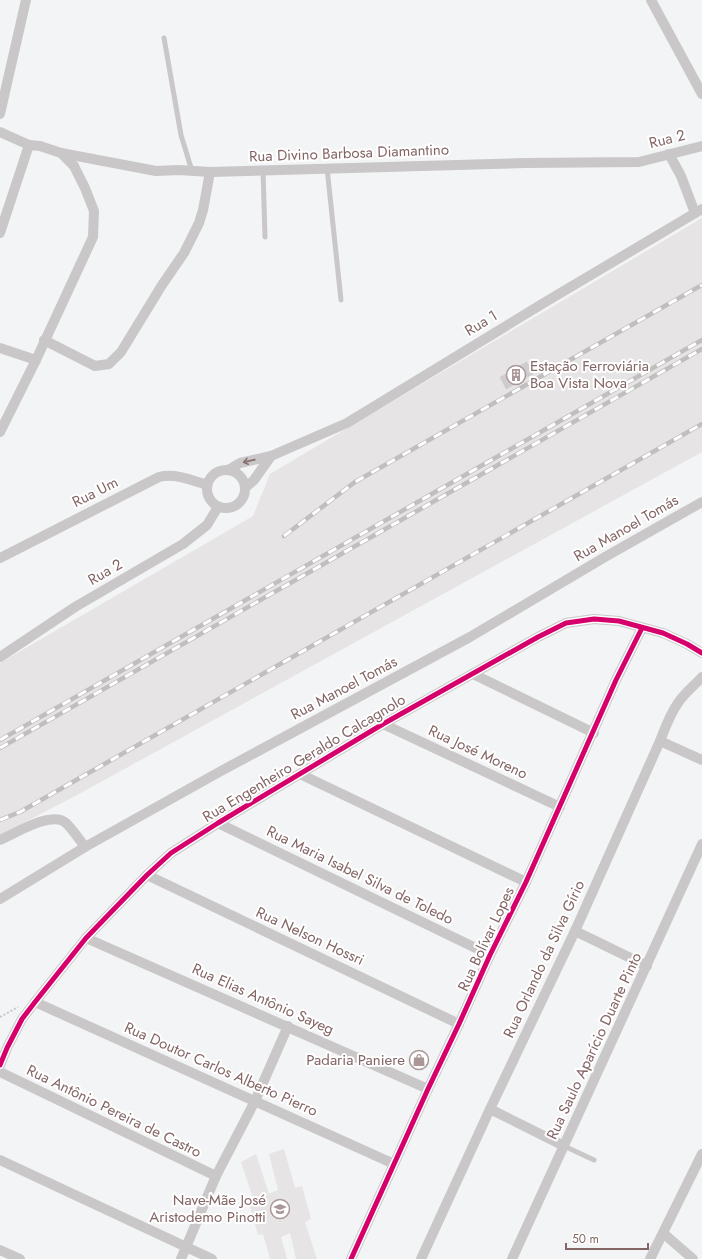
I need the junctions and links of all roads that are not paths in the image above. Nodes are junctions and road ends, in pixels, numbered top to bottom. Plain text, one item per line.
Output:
1 (26, 0) edge
2 (652, 0) edge
3 (164, 38) dead end
4 (702, 94) edge
5 (0, 114) edge
6 (0, 132) edge
7 (28, 145) junction
8 (702, 146) edge
9 (61, 153) junction
10 (669, 154) junction
11 (639, 162) joint
12 (327, 168) junction
13 (263, 170) junction
14 (192, 171) junction
15 (210, 172) junction
16 (699, 211) edge
17 (0, 232) edge
18 (265, 237) dead end
19 (341, 300) dead end
20 (44, 340) junction
21 (0, 348) edge
22 (36, 360) junction
23 (0, 432) edge
24 (271, 456) junction
25 (228, 470) junction
26 (207, 485) junction
27 (246, 487) junction
28 (702, 502) edge
29 (218, 507) junction
30 (0, 558) edge
31 (642, 628) junction
32 (702, 652) edge
33 (0, 657) edge
34 (473, 674) junction
35 (702, 677) edge
36 (383, 724) junction
37 (594, 733) junction
38 (660, 741) junction
39 (702, 760) edge
40 (300, 774) junction
41 (560, 807) junction
42 (218, 823) junction
43 (0, 840) edge
44 (702, 844) edge
45 (85, 847) junction
46 (147, 875) junction
47 (526, 882) junction
48 (0, 900) edge
49 (574, 932) junction
50 (86, 938) junction
51 (490, 955) junction
52 (647, 966) junction
53 (34, 1002) junction
54 (459, 1024) junction
55 (288, 1026) junction
56 (0, 1065) edge
57 (0, 1072) edge
58 (428, 1088) junction
59 (254, 1101) junction
60 (490, 1109) junction
61 (564, 1146) junction
62 (702, 1154) edge
63 (0, 1160) edge
64 (594, 1160) dead end
65 (394, 1164) junction
66 (216, 1176) junction
67 (663, 1233) junction
68 (186, 1247) junction
69 (0, 1250) edge
70 (20, 1259) edge
71 (182, 1259) edge
72 (212, 1259) edge
73 (351, 1259) edge
74 (421, 1259) edge
75 (512, 1259) edge
76 (650, 1259) edge
77 (693, 1259) edge

1 - 5 street
2 - 4 street
3 - 14 lane
6 - 7 street
7 - 9 street, Rua Divino Barbosa Diamantino
7 - 17 street
8 - 10 street, Rua 2
9 - 14 street, Rua Divino Barbosa Diamantino
9 - 20 street
10 - 11 street, Rua 2
10 - 16 street
11 - 12 street, Rua Divino Barbosa Diamantino
12 - 13 street, Rua Divino Barbosa Diamantino
12 - 19 lane
13 - 15 street, Rua Divino Barbosa Diamantino
13 - 18 lane
14 - 15 street, Rua Divino Barbosa Diamantino
15 - 20 street
16 - 24 street, Rua 1
20 - 22 street
21 - 22 street
22 - 23 street
24 -> 25 street, Rua 1
24 - 27 street
25 - 26 street
25 - 27 street
26 - 29 street
26 - 30 street, Rua Um
27 - 29 street
28 - 45 street, Rua Manoel Tomás
29 - 33 street, Rua 2
31 - 32 street, Rua Engenheiro Geraldo Calcagnolo
31 - 34 street, Rua Engenheiro Geraldo Calcagnolo
31 - 37 street, Rua Bolívar Lopes
34 - 36 street, Rua Engenheiro Geraldo Calcagnolo
34 - 37 street
35 - 38 street, Rua Orlando da Silva Gírio
36 - 40 street, Rua Engenheiro Geraldo Calcagnolo
36 - 41 street, Rua José Moreno
37 - 41 street, Rua Bolívar Lopes
38 - 39 street
38 - 49 street, Rua Orlando da Silva Gírio
40 - 42 street, Rua Engenheiro Geraldo Calcagnolo
40 - 47 street
41 - 47 street, Rua Bolívar Lopes
42 - 46 street, Rua Engenheiro Geraldo Calcagnolo
42 - 51 street, Rua Maria Isabel Silva de Toledo
43 - 45 street
44 - 52 street, Rua Saulo Aparício Duarte Pinto
45 - 48 street, Rua Manoel Tomás
46 - 50 street, Rua Engenheiro Geraldo Calcagnolo
46 - 54 street, Rua Nelson Hossri
47 - 51 street, Rua Bolívar Lopes
49 - 52 street
49 - 60 street, Rua Orlando da Silva Gírio
50 - 53 street, Rua Engenheiro Geraldo Calcagnolo
50 - 55 street, Rua Elias Antônio Sayeg
51 - 54 street, Rua Bolívar Lopes
52 - 61 street, Rua Saulo Aparício Duarte Pinto
53 - 56 street, Rua Engenheiro Geraldo Calcagnolo
53 - 59 street, Rua Doutor Carlos Alberto Pierro
54 - 58 street, Rua Bolívar Lopes
55 - 58 street, Rua Elias Antônio Sayeg
55 - 59 street
57 - 66 street, Rua Antônio Pereira de Castro
58 - 65 street, Rua Bolívar Lopes
59 - 65 street, Rua Doutor Carlos Alberto Pierro
59 - 66 street
60 - 61 street
60 - 74 street, Rua Orlando da Silva Gírio
61 - 64 lane
61 - 75 street, Rua Saulo Aparício Duarte Pinto
62 - 67 street
63 - 68 street
65 - 73 street, Rua Bolívar Lopes
66 - 68 street
67 - 76 street
67 - 77 street
68 - 71 street
68 - 72 street
69 - 70 street

